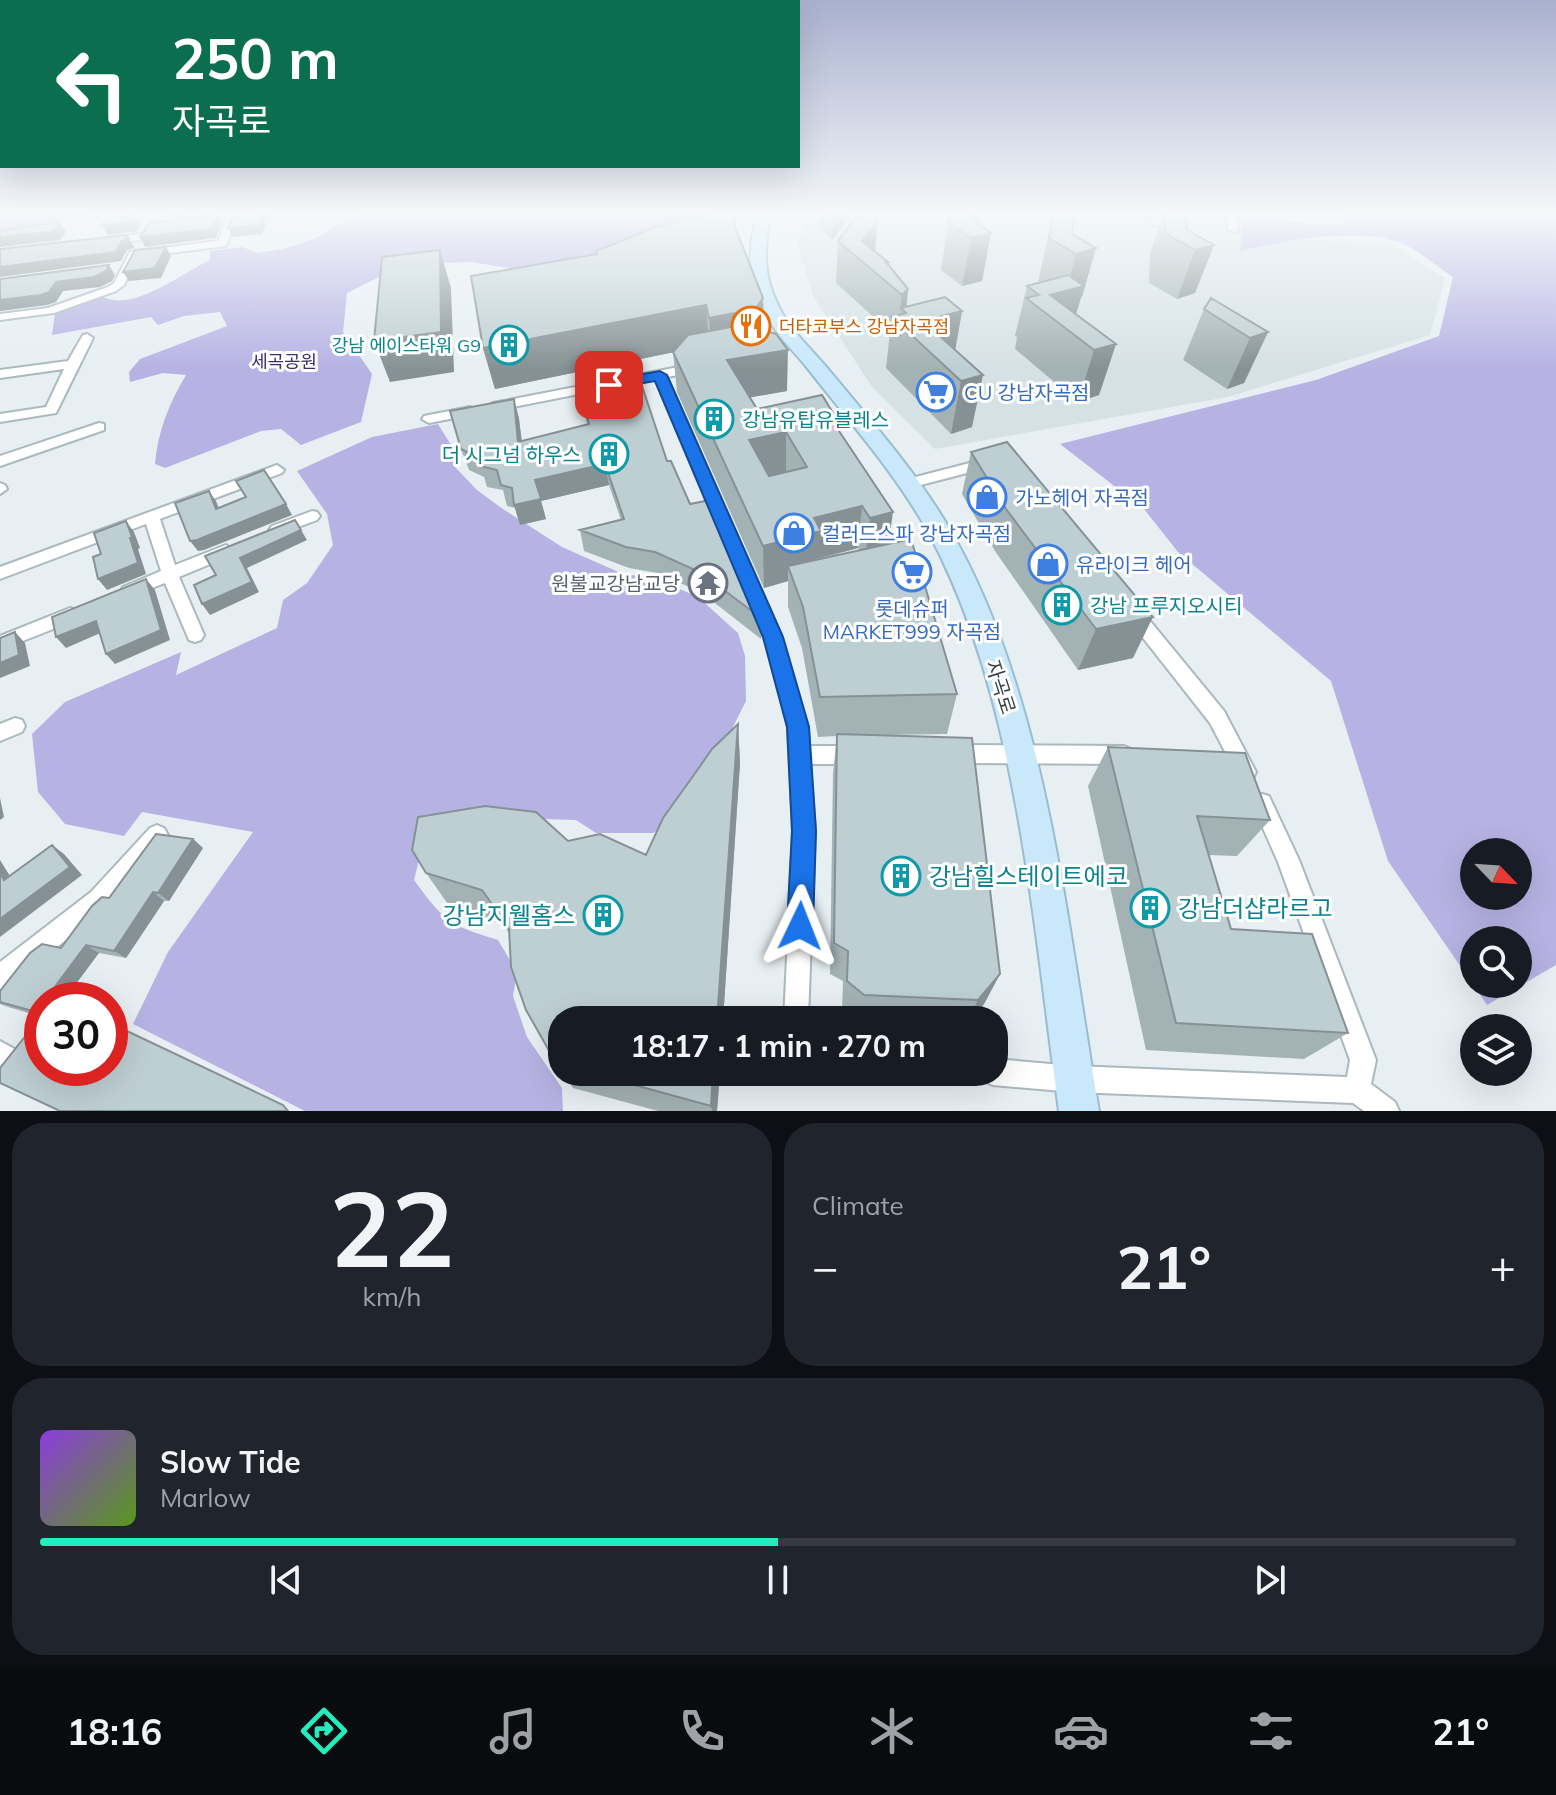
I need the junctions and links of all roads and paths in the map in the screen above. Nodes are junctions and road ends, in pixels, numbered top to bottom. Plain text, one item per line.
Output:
1 (758, 265) edge
2 (774, 265) edge
3 (127, 267) joint
4 (113, 269) dead end
5 (0, 317) edge
6 (87, 338) dead end
7 (792, 350) junction
8 (73, 364) junction
9 (715, 364) edge
10 (0, 374) edge
11 (660, 375) junction
12 (0, 418) edge
13 (429, 419) dead end
14 (99, 427) dead end
15 (0, 461) edge
16 (1010, 464) edge
17 (277, 470) dead end
18 (909, 483) junction
19 (312, 516) dead end
20 (152, 518) junction
21 (0, 573) edge
22 (170, 574) junction
23 (1118, 592) edge
24 (113, 597) edge
25 (85, 609) edge
26 (195, 635) dead end
27 (0, 643) edge
28 (941, 754) edge
29 (1019, 754) junction
30 (799, 755) junction
31 (878, 755) edge
32 (1144, 755) edge
33 (157, 835) edge
34 (0, 977) edge
35 (797, 1006) edge
36 (1008, 1073) edge
37 (1074, 1079) junction
38 (1357, 1090) junction
39 (1079, 1111) edge
40 (1386, 1111) edge

1 - 7 main road, 자곡로
2 - 7 main road, 자곡로
3 - 4 street
3 - 5 street
6 - 8 street
7 - 18 main road, 자곡로
8 - 10 street
8 - 12 street
9 - 11 street
11 - 13 street
11 - 30 street
14 - 15 street
16 - 18 street
17 - 20 street
18 - 29 main road, 자곡로
19 - 22 street
20 - 21 street
20 - 22 street
22 - 24 street
22 - 26 street
23 - 38 street
25 - 27 street
28 - 29 street
29 - 32 street
29 - 37 main road, 자곡로
30 - 31 street
30 - 35 street
33 - 34 street
36 - 37 street
37 - 38 street
37 - 39 main road, 자곡로
38 - 40 street

